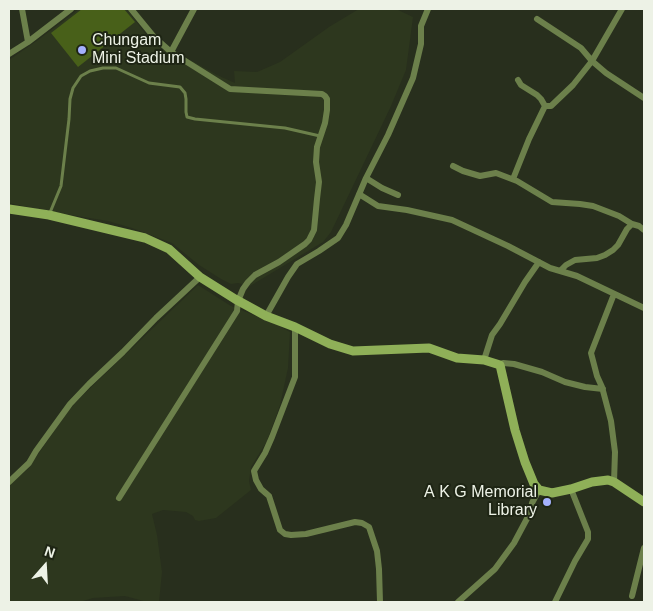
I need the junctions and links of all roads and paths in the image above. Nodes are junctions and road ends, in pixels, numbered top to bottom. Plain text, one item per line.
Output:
1 (22, 9) edge
2 (71, 9) edge
3 (131, 9) edge
4 (194, 9) edge
5 (428, 9) edge
6 (622, 9) edge
7 (537, 19) dead end
8 (28, 42) junction
9 (171, 52) junction
10 (9, 54) edge
11 (592, 61) junction
12 (518, 80) dead end
13 (644, 98) edge
14 (545, 106) junction
15 (321, 136) junction
16 (454, 166) dead end
17 (366, 178) junction
18 (513, 179) junction
19 (359, 194) junction
20 (398, 195) dead end
21 (9, 209) edge
22 (49, 215) junction
23 (632, 224) junction
24 (644, 230) edge
25 (539, 262) junction
26 (560, 271) junction
27 (200, 277) junction
28 (614, 294) junction
29 (238, 301) junction
30 (644, 308) edge
31 (266, 316) junction
32 (295, 327) junction
33 (484, 360) junction
34 (500, 365) junction
35 (603, 389) junction
36 (9, 482) edge
37 (614, 482) junction
38 (572, 489) junction
39 (539, 490) junction
40 (120, 498) dead end
41 (644, 502) edge
42 (644, 548) edge
43 (632, 596) dead end
44 (380, 602) edge
45 (458, 602) edge
46 (555, 602) edge

1 - 8 street
2 - 8 street
3 - 9 street
4 - 9 street
5 - 17 street
6 - 11 street
7 - 11 street
8 - 10 street
9 - 15 street
11 - 13 street
11 - 14 street
12 - 14 street
14 - 18 street
15 - 22 lane
15 - 29 street
16 - 18 street
17 - 19 street
17 - 20 street
18 - 23 street
19 - 25 street
19 - 31 street
21 - 22 main road
22 - 27 main road
23 - 24 street
23 - 26 street
25 - 26 street
25 - 33 street
26 - 28 street
27 - 29 main road
27 - 36 street
28 - 30 street
28 - 35 street
29 - 31 main road
29 - 40 street
31 - 32 main road
32 - 33 main road
32 - 44 street
33 - 34 main road
34 - 35 street
34 - 39 main road
35 - 37 street
37 - 38 main road
37 - 41 main road
38 - 39 main road
38 - 46 street
39 - 45 street
42 - 43 street

